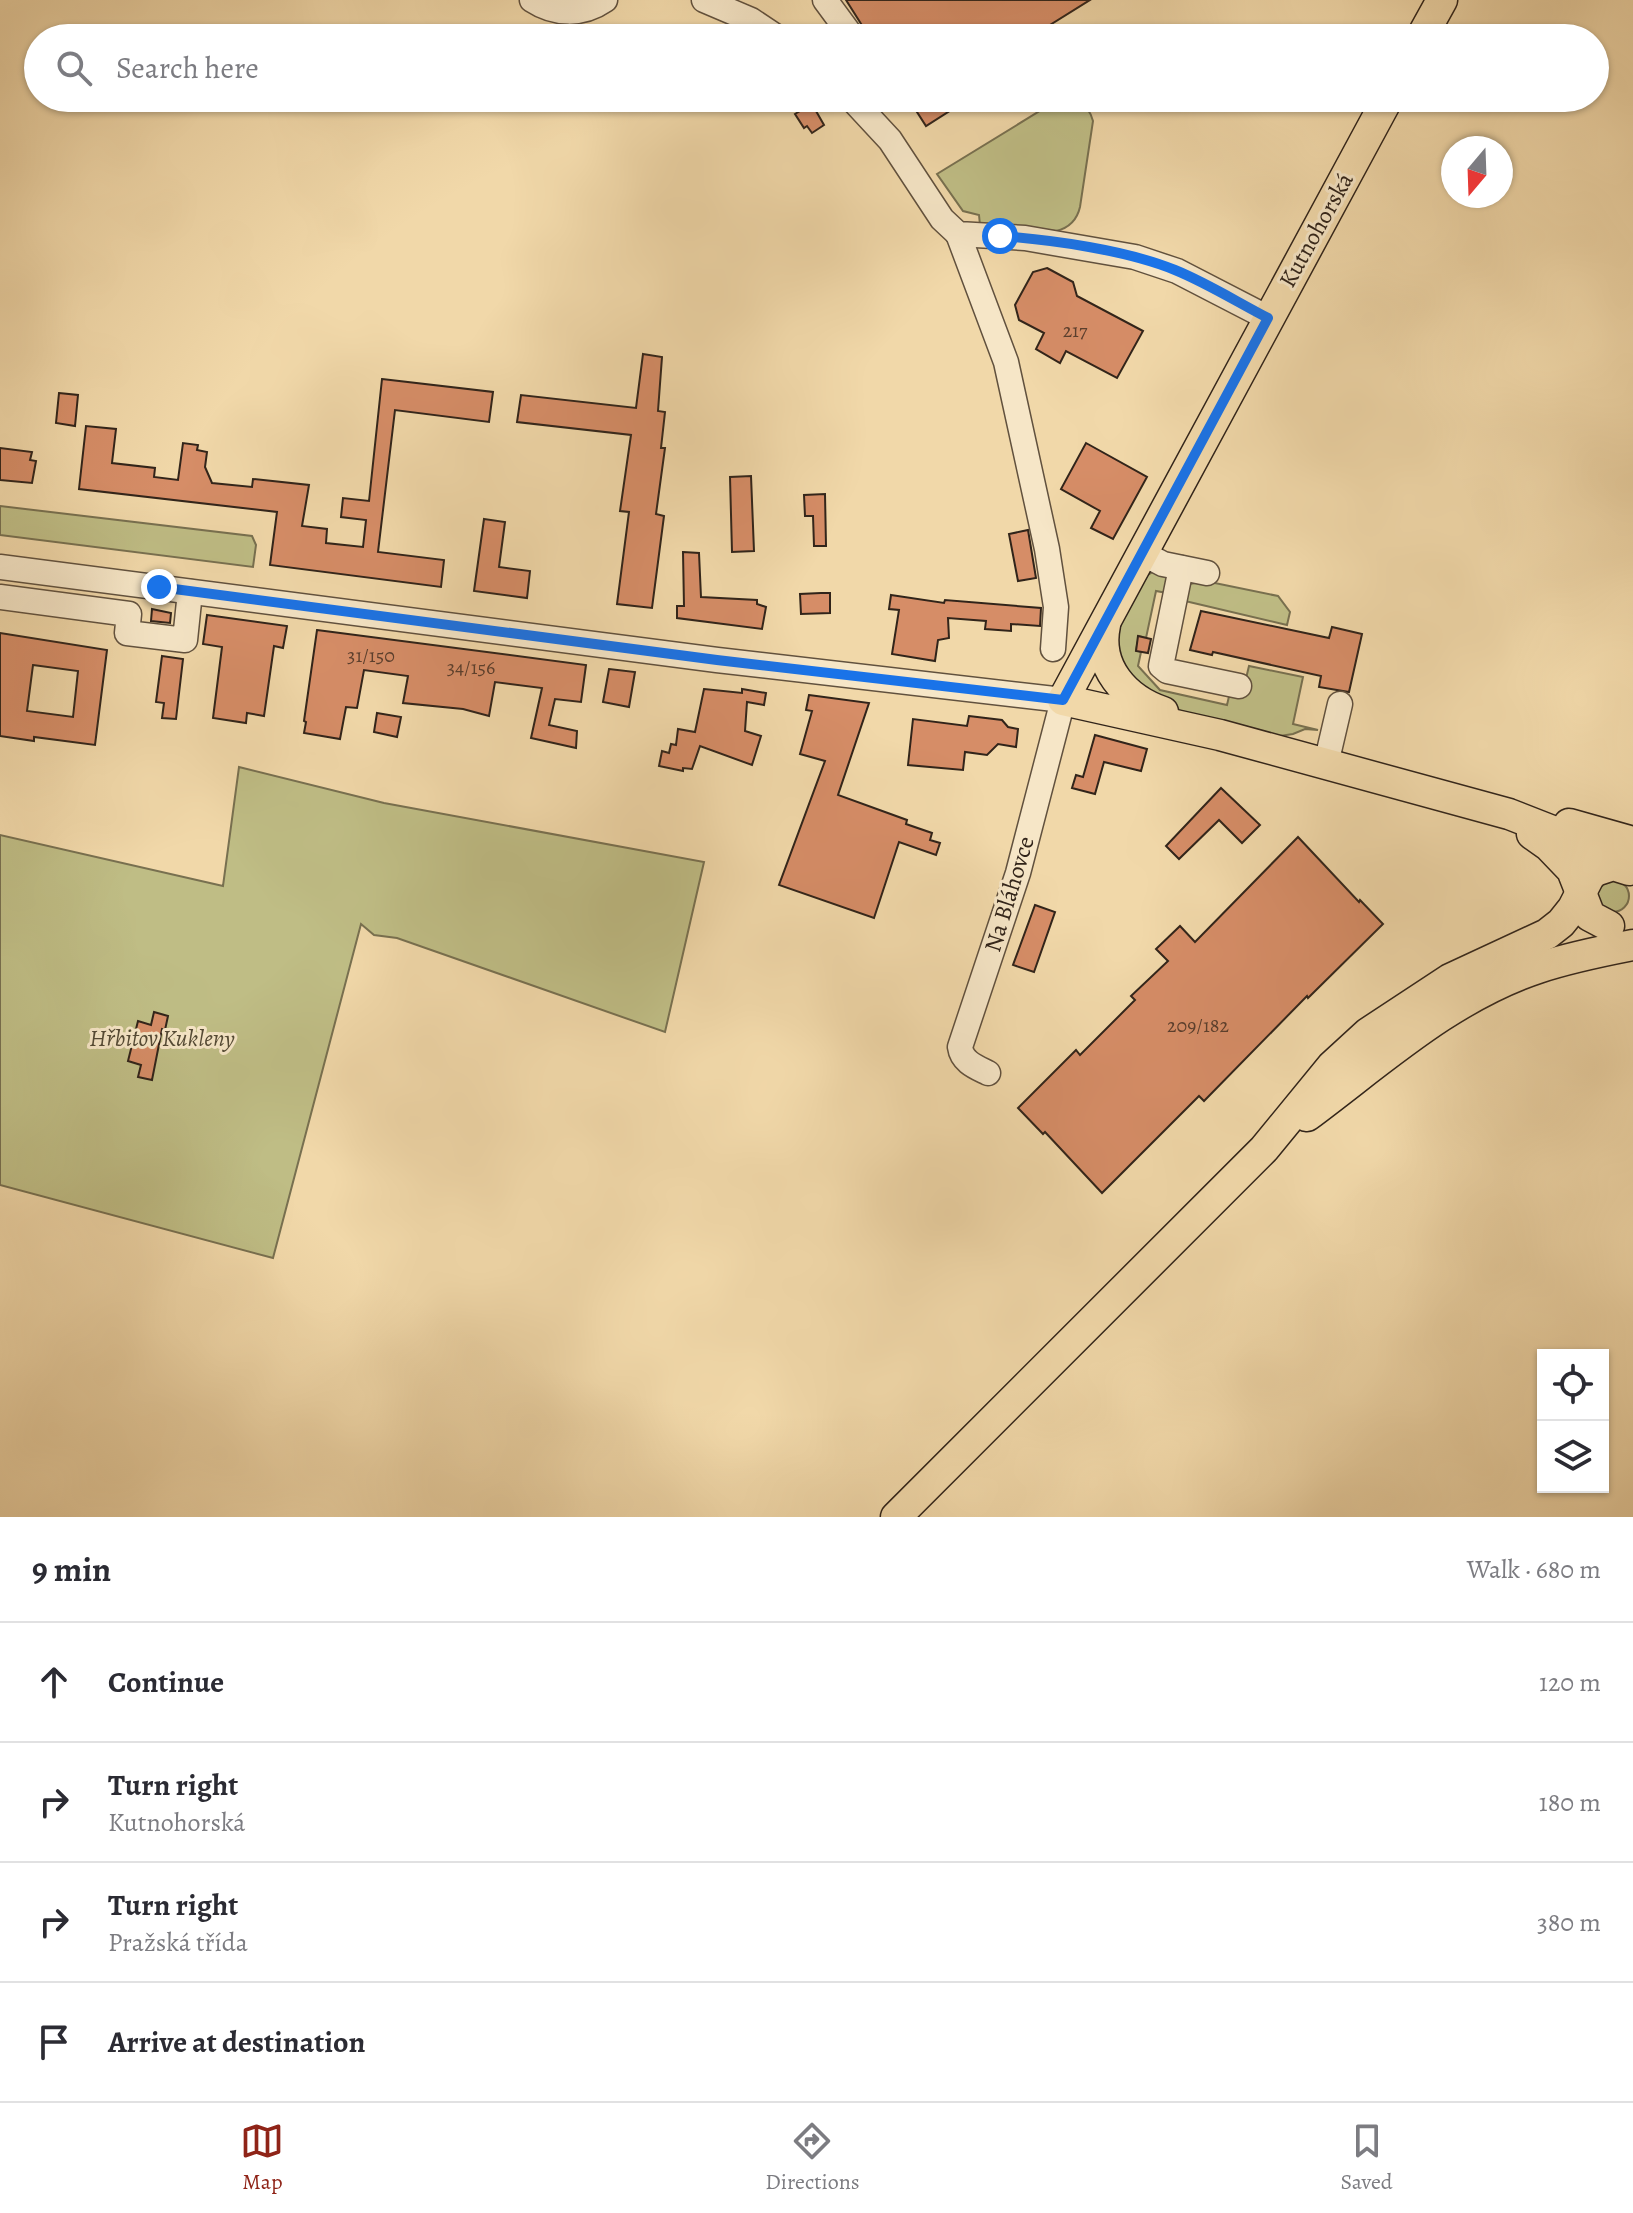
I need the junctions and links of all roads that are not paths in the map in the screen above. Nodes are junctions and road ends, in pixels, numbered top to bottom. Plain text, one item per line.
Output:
1 (532, 0) edge
2 (605, 0) edge
3 (704, 0) edge
4 (825, 0) edge
5 (1442, 0) edge
6 (757, 24) edge
7 (843, 24) edge
8 (1429, 24) edge
9 (864, 112) edge
10 (1380, 112) edge
11 (958, 234) junction
12 (1268, 318) junction
13 (1142, 553) junction
14 (0, 567) edge
15 (1181, 568) junction
16 (1207, 573) dead end
17 (190, 592) junction
18 (0, 597) edge
19 (1110, 611) junction
20 (1053, 649) dead end
21 (1239, 686) dead end
22 (1063, 700) junction
23 (1340, 704) dead end
24 (1220, 735) junction
25 (1326, 764) junction
26 (1481, 806) junction
27 (1631, 865) edge
28 (1583, 892) junction
29 (1621, 922) edge
30 (1633, 945) edge
31 (1538, 968) junction
32 (988, 1073) dead end
33 (1264, 1149) junction
34 (896, 1517) edge

1 - 2 street
3 - 6 street
4 - 7 street
5 - 8 main road
9 - 11 street
10 - 12 main road, Kutnohorská
11 - 12 street
11 - 20 street
12 - 13 main road, Kutnohorská
13 - 15 street
13 - 19 main road, Kutnohorská
14 - 17 street
15 - 16 street
15 - 21 street
17 - 18 street
17 - 22 street
19 - 22 main road, Kutnohorská
19 - 24 main road
22 - 24 main road
22 - 32 street, Na Bláhovce
23 - 25 street
24 - 25 main road
25 - 26 main road
26 - 27 main road
26 - 28 main road
27 - 28 main road
28 - 29 main road
28 - 33 main road
29 - 31 main road
30 - 31 main road
31 - 33 main road
33 - 34 main road

